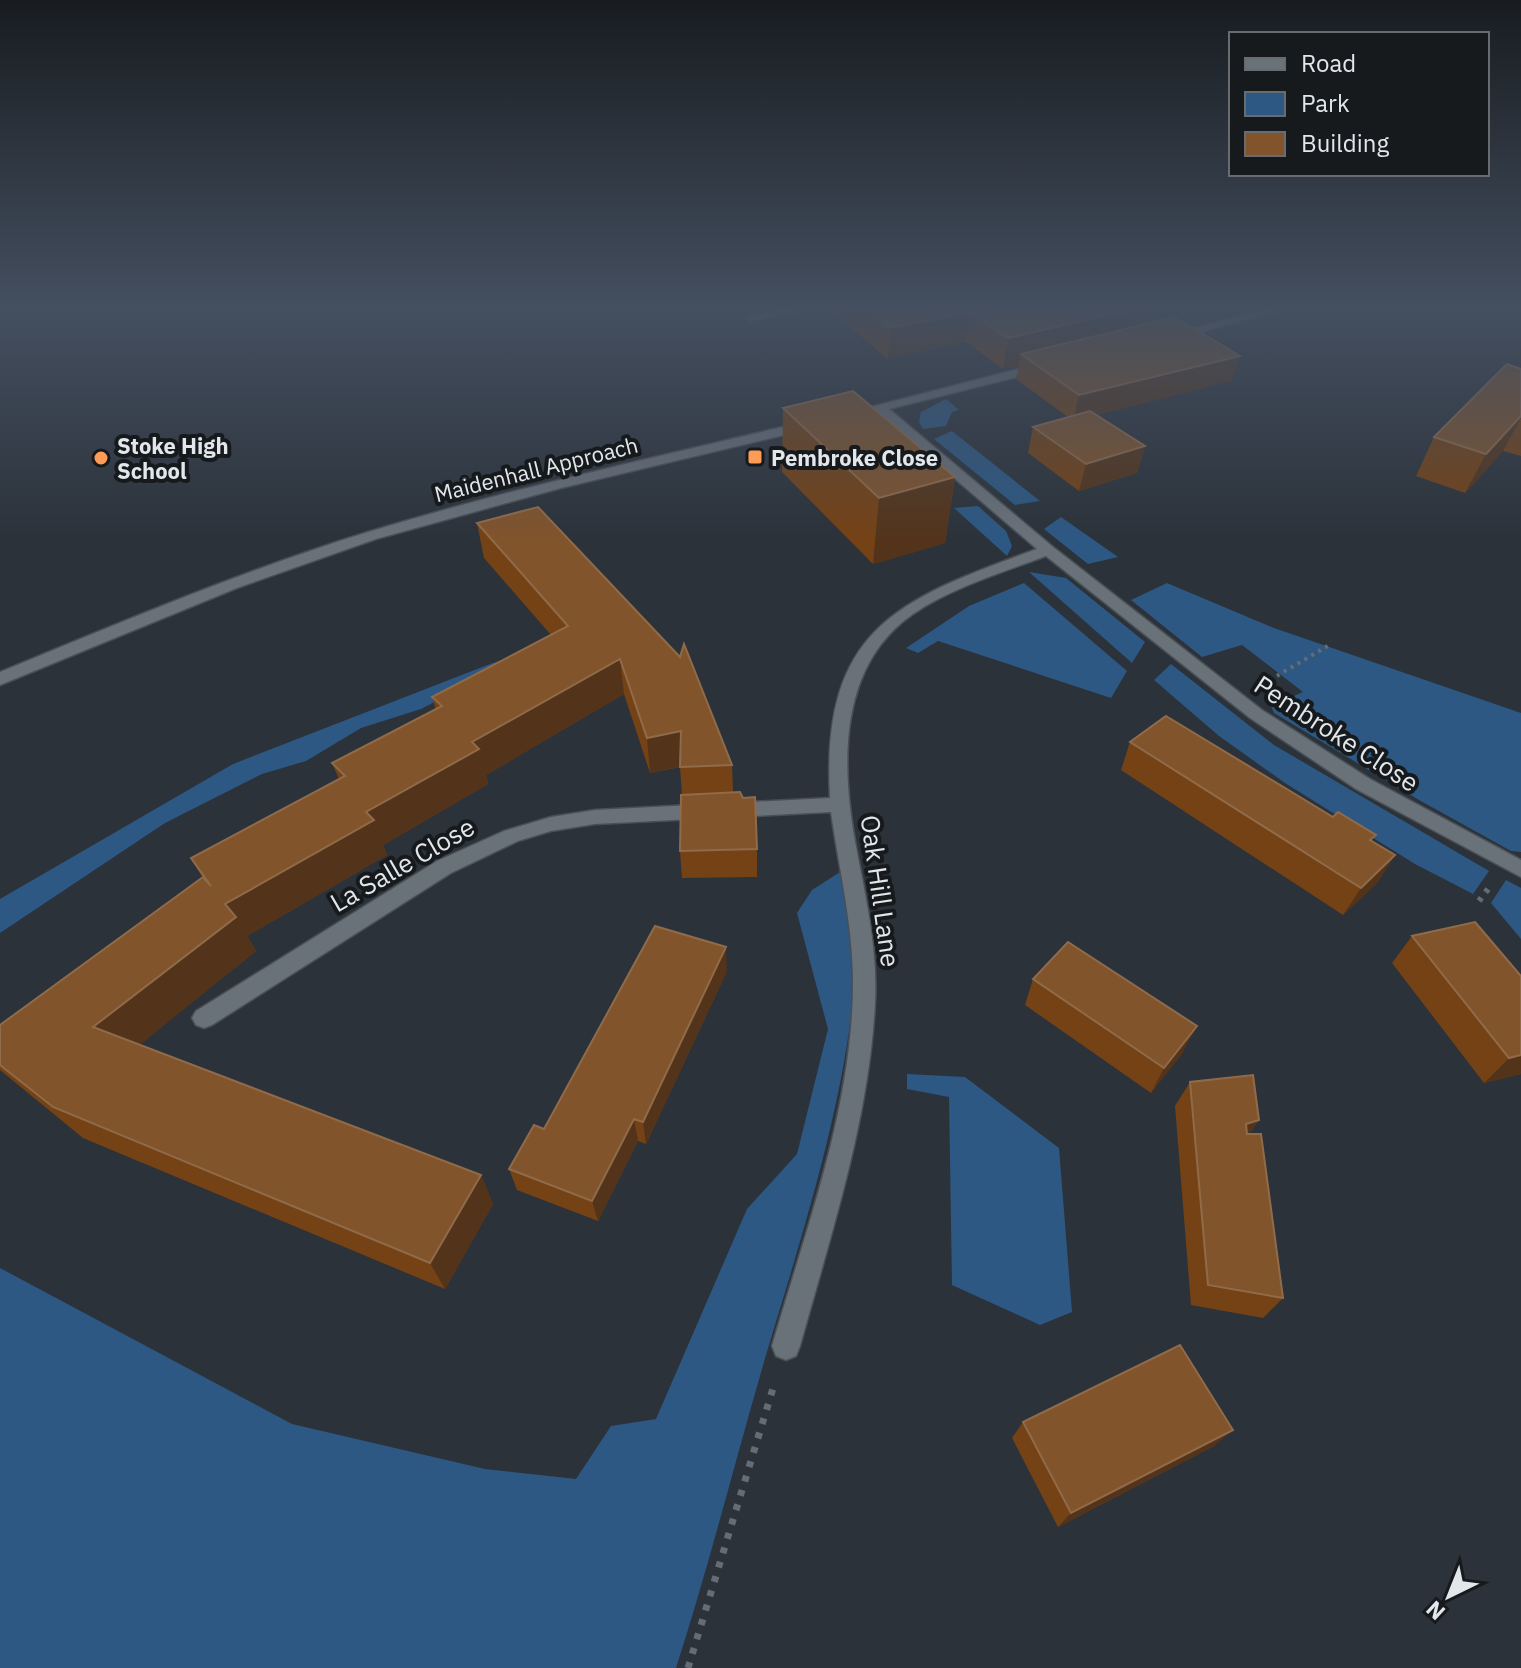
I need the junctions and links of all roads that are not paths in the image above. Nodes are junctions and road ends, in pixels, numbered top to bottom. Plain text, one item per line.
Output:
1 (970, 385) edge
2 (879, 407) junction
3 (1048, 550) junction
4 (0, 679) edge
5 (839, 805) junction
6 (1521, 869) edge
7 (204, 1018) dead end
8 (786, 1346) road end

1 - 2 street, Maidenhall Approach
2 - 3 street, Pembroke Close
2 - 4 street, Maidenhall Approach
3 - 5 street, Oak Hill Lane
3 - 6 street, Pembroke Close
5 - 7 street, La Salle Close
5 - 8 street, Oak Hill Lane

